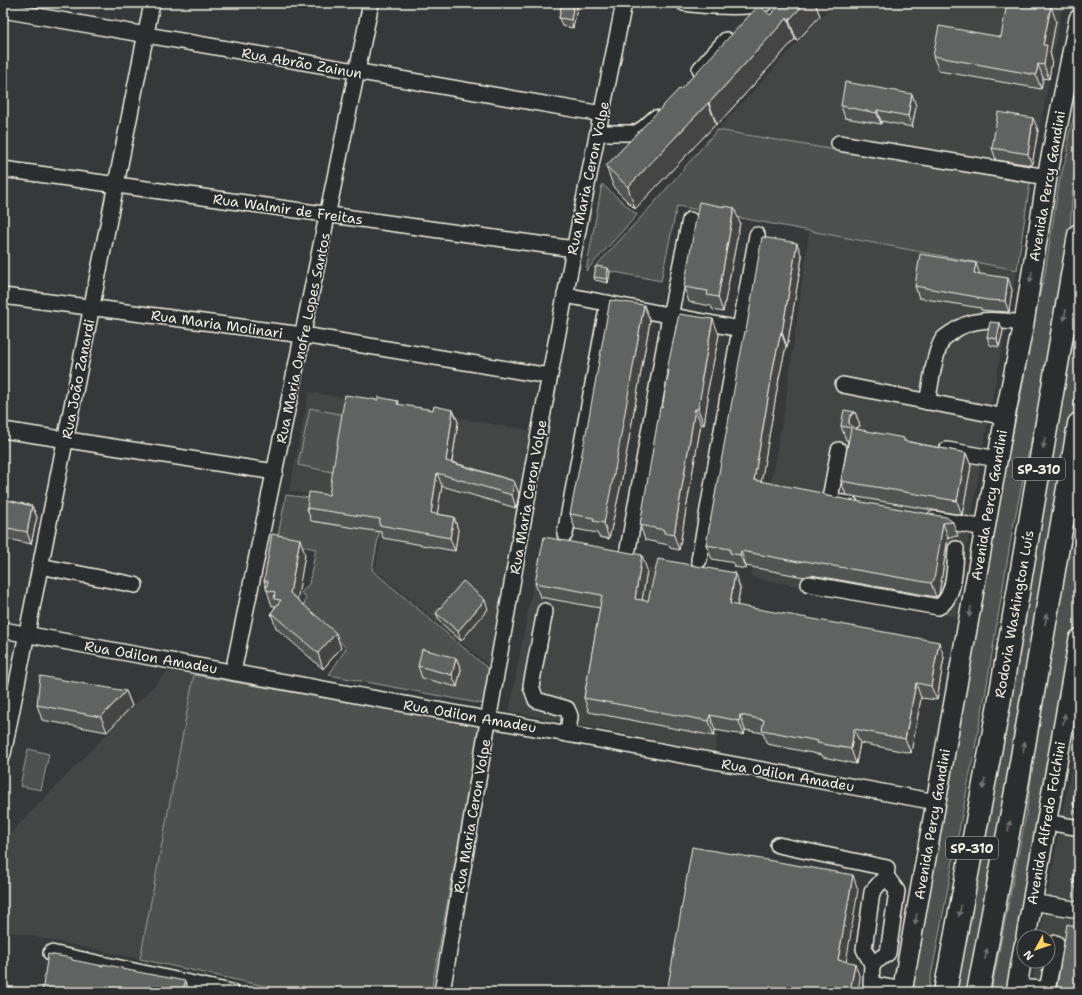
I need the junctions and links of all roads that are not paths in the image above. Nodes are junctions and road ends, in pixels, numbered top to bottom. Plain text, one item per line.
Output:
1 (152, 3) edge
2 (371, 3) edge
3 (624, 3) edge
4 (684, 3) edge
5 (765, 3) edge
6 (3, 10) edge
7 (1079, 19) edge
8 (146, 35) junction
9 (726, 40) edge
10 (356, 72) junction
11 (693, 77) edge
12 (663, 110) edge
13 (602, 114) junction
14 (598, 133) junction
15 (839, 143) dead end
16 (3, 169) edge
17 (1047, 177) junction
18 (116, 185) junction
19 (328, 215) junction
20 (690, 220) dead end
21 (757, 235) dead end
22 (1079, 235) edge
23 (574, 249) junction
24 (565, 295) junction
25 (3, 296) edge
26 (608, 304) junction
27 (92, 307) junction
28 (670, 316) junction
29 (1024, 323) junction
30 (740, 329) junction
31 (303, 335) junction
32 (549, 376) junction
33 (844, 385) dead end
34 (927, 402) junction
35 (1005, 417) junction
36 (1079, 424) edge
37 (3, 430) edge
38 (66, 440) junction
39 (932, 447) edge
40 (839, 450) dead end
41 (997, 459) junction
42 (275, 472) junction
43 (865, 507) edge
44 (919, 517) edge
45 (985, 528) junction
46 (565, 534) dead end
47 (628, 549) dead end
48 (956, 549) dead end
49 (699, 560) dead end
50 (40, 566) junction
51 (954, 578) junction
52 (976, 581) junction
53 (809, 584) dead end
54 (135, 585) dead end
55 (545, 611) dead end
56 (3, 630) edge
57 (27, 634) junction
58 (1078, 644) edge
59 (233, 672) junction
60 (1073, 701) edge
61 (488, 719) junction
62 (6, 726) edge
63 (568, 734) junction
64 (3, 754) edge
65 (936, 802) junction
66 (1047, 822) junction
67 (1079, 828) edge
68 (778, 845) dead end
69 (886, 876) junction
70 (1032, 902) junction
71 (1079, 910) edge
72 (1027, 929) edge
73 (51, 953) edge
74 (872, 964) junction
75 (1020, 969) edge
76 (1051, 969) edge
77 (870, 988) edge
78 (1016, 989) edge
79 (903, 991) edge
80 (231, 992) edge
81 (442, 992) edge
82 (946, 992) edge
83 (978, 992) edge

1 - 8 street, Rua João Zanardi
2 - 10 street, Rua Maria Onofre Lopes Santos
3 - 13 street, Rua Maria Ceron Volpe
4 - 5 street
6 - 8 street, Rua Abrão Zainun
7 - 17 main road, Avenida Percy Gandini
8 - 10 street, Rua Abrão Zainun
8 - 18 street, Rua João Zanardi
9 - 11 street
10 - 13 street, Rua Abrão Zainun
10 - 19 street, Rua Maria Onofre Lopes Santos
12 - 14 street
13 - 14 street, Rua Maria Ceron Volpe
14 - 23 street, Rua Maria Ceron Volpe
15 - 17 street
16 - 18 street, Rua Walmir de Freitas
17 -> 29 main road, Avenida Percy Gandini
18 - 19 street, Rua Walmir de Freitas
18 - 27 street, Rua João Zanardi
19 - 23 street, Rua Walmir de Freitas
19 - 31 street, Rua Maria Onofre Lopes Santos
20 - 28 street
21 - 30 street
22 -> 82 highway, Rodovia Washington Luís / SP-310
23 - 24 street, Rua Maria Ceron Volpe
24 - 26 street
24 - 32 street, Rua Maria Ceron Volpe
25 - 27 street, Rua Maria Molinari
26 - 28 street
26 - 46 street
27 - 31 street, Rua Maria Molinari
27 - 38 street, Rua João Zanardi
28 - 30 street
28 - 47 street
29 - 34 street
29 - 35 main road, Avenida Percy Gandini
30 - 49 street
31 - 32 street, Rua Maria Molinari
31 - 42 street, Rua Maria Onofre Lopes Santos
32 - 61 street, Rua Maria Ceron Volpe
33 - 34 street
34 - 35 street
35 - 41 main road, Avenida Percy Gandini
83 -> 36 highway, SP-310
37 - 38 street
38 - 42 street
38 - 50 street, Rua João Zanardi
39 - 41 street
40 - 43 street
41 - 45 main road, Avenida Percy Gandini
42 - 59 street, Rua Maria Onofre Lopes Santos
44 - 45 street
45 - 52 main road, Avenida Percy Gandini
48 - 51 street
50 - 54 street
50 - 57 street, Rua João Zanardi
51 - 52 street
51 - 53 street
52 -> 65 main road, Avenida Percy Gandini
55 - 63 street
56 - 57 street, Rua Odilon Amadeu
57 - 59 street, Rua Odilon Amadeu
57 - 62 street, Rua João Zanardi
58 - 60 main road, Avenida Alfredo Folchini
59 - 61 street, Rua Odilon Amadeu
66 -> 60 main road, Avenida Alfredo Folchini
61 - 63 street, Rua Odilon Amadeu
61 - 81 street, Rua Maria Ceron Volpe
62 - 64 street, Rua João Zanardi
63 - 65 street, Rua Odilon Amadeu
65 -> 79 main road, Avenida Percy Gandini
66 - 67 street
66 - 70 main road, Avenida Alfredo Folchini
68 - 69 street
69 - 74 street
69 - 74 street
70 - 71 street
70 - 72 main road, Avenida Alfredo Folchini
73 - 80 street
74 - 77 street
75 - 78 main road
76 - 78 street
77 - 79 street

